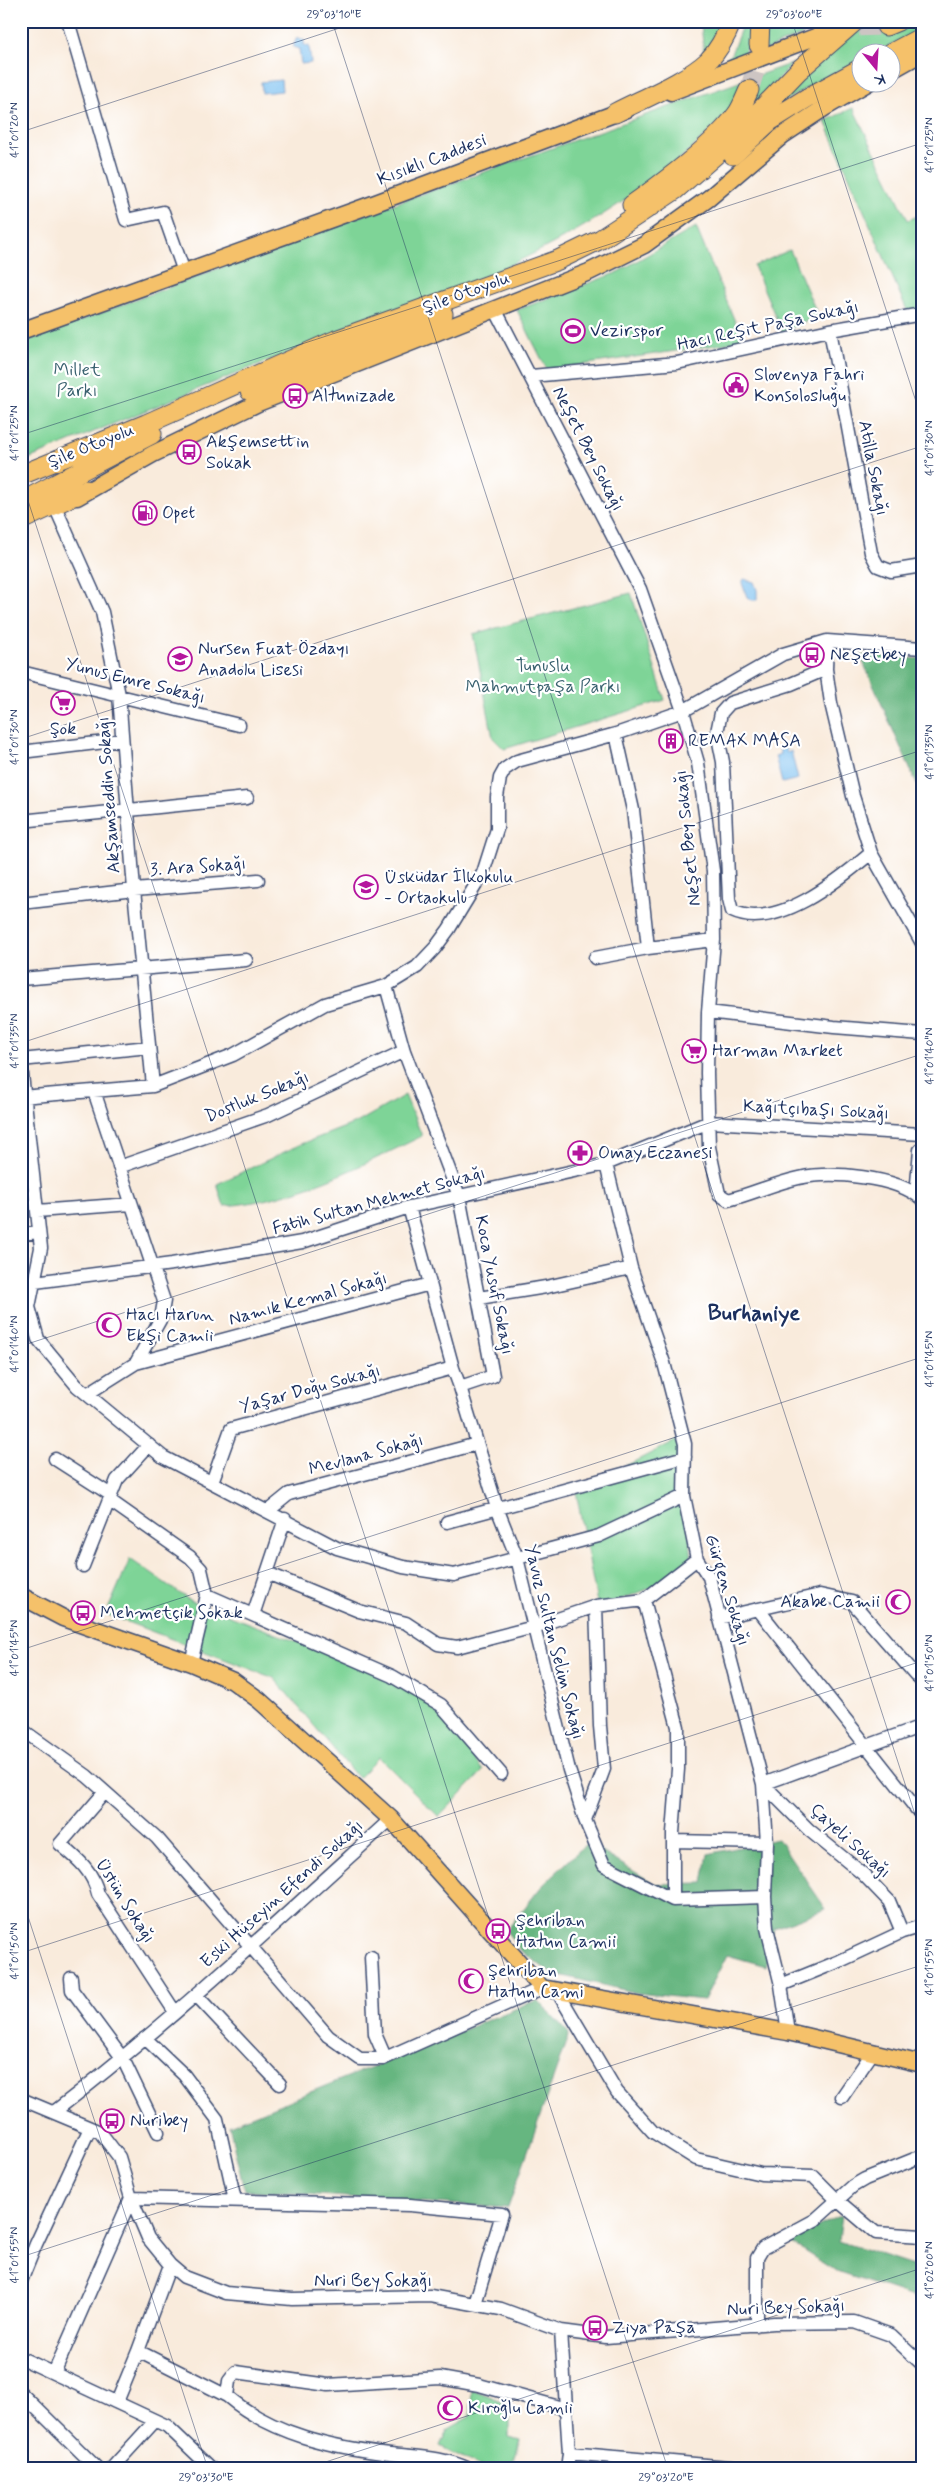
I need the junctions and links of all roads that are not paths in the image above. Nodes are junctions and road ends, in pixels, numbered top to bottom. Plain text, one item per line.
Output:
1 (68, 21) edge
2 (732, 21) edge
3 (760, 21) edge
4 (855, 22) edge
5 (922, 38) edge
6 (759, 45) tunnel mouth
7 (900, 49) edge
8 (922, 53) edge
9 (900, 65) edge
10 (850, 74) edge
11 (749, 90) tunnel mouth
12 (852, 92) edge
13 (615, 113) junction
14 (184, 272) junction
15 (512, 276) junction
16 (495, 309) junction
17 (922, 314) edge
18 (830, 330) junction
19 (21, 331) edge
20 (531, 376) junction
21 (152, 434) junction
22 (21, 475) edge
23 (21, 489) edge
24 (86, 490) junction
25 (21, 502) edge
26 (57, 511) junction
27 (21, 520) edge
28 (21, 530) edge
29 (922, 566) edge
30 (826, 641) junction
31 (922, 648) edge
32 (826, 669) junction
33 (21, 672) edge
34 (119, 695) junction
35 (683, 711) junction
36 (239, 725) dead end
37 (616, 734) junction
38 (122, 740) junction
39 (21, 752) edge
40 (247, 798) dead end
41 (128, 811) junction
42 (21, 822) edge
43 (871, 853) junction
44 (258, 880) dead end
45 (134, 890) junction
46 (21, 903) edge
47 (714, 940) junction
48 (922, 943) edge
49 (648, 948) junction
50 (595, 958) dead end
51 (246, 960) dead end
52 (142, 967) junction
53 (21, 979) edge
54 (386, 986) junction
55 (708, 1012) junction
56 (922, 1034) edge
57 (149, 1047) junction
58 (404, 1051) junction
59 (21, 1060) edge
60 (21, 1065) edge
61 (153, 1086) junction
62 (94, 1091) junction
63 (23, 1097) edge
64 (709, 1122) junction
65 (922, 1134) edge
66 (920, 1150) dead end
67 (606, 1164) junction
68 (119, 1167) junction
69 (460, 1196) junction
70 (919, 1196) edge
71 (131, 1204) junction
72 (408, 1207) junction
73 (37, 1211) junction
74 (39, 1232) junction
75 (21, 1234) edge
76 (152, 1267) junction
77 (631, 1268) junction
78 (35, 1282) junction
79 (430, 1284) junction
80 (21, 1290) edge
81 (479, 1298) junction
82 (136, 1363) junction
83 (453, 1368) junction
84 (460, 1387) junction
85 (87, 1394) junction
86 (477, 1444) junction
87 (149, 1445) junction
88 (685, 1457) junction
89 (55, 1459) dead end
90 (212, 1482) junction
91 (684, 1496) junction
92 (110, 1497) junction
93 (496, 1508) junction
94 (268, 1511) junction
95 (285, 1520) junction
96 (447, 1522) dead end
97 (517, 1558) junction
98 (697, 1559) junction
99 (83, 1566) dead end
100 (267, 1573) junction
101 (207, 1595) junction
102 (21, 1596) edge
103 (644, 1600) junction
104 (596, 1606) junction
105 (758, 1608) junction
106 (253, 1615) junction
107 (719, 1618) junction
108 (534, 1627) junction
109 (191, 1663) junction
110 (922, 1682) edge
111 (922, 1726) edge
112 (21, 1728) edge
113 (866, 1747) junction
114 (501, 1774) dead end
115 (763, 1784) junction
116 (105, 1792) junction
117 (922, 1816) edge
118 (391, 1819) junction
119 (585, 1820) junction
120 (673, 1841) junction
121 (767, 1843) junction
122 (764, 1898) junction
123 (673, 1900) junction
124 (922, 1926) edge
125 (902, 1932) junction
126 (251, 1945) junction
127 (371, 1958) dead end
128 (71, 1978) dead end
129 (781, 1985) junction
130 (550, 1990) junction
131 (196, 1996) junction
132 (175, 2012) junction
133 (788, 2032) junction
134 (145, 2038) junction
135 (873, 2052) junction
136 (385, 2057) junction
137 (122, 2060) junction
138 (922, 2064) edge
139 (280, 2084) dead end
140 (842, 2097) dead end
141 (21, 2098) edge
142 (54, 2112) junction
143 (90, 2128) junction
144 (158, 2132) dead end
145 (922, 2156) edge
146 (131, 2198) junction
147 (235, 2200) junction
148 (837, 2200) junction
149 (922, 2236) edge
150 (170, 2266) junction
151 (21, 2281) edge
152 (475, 2304) junction
153 (757, 2325) junction
154 (561, 2331) junction
155 (138, 2351) junction
156 (21, 2358) edge
157 (922, 2364) edge
158 (54, 2373) junction
159 (21, 2393) edge
160 (227, 2396) junction
161 (116, 2402) junction
162 (566, 2409) junction
163 (155, 2420) junction
164 (569, 2453) junction
165 (98, 2469) edge
166 (111, 2469) edge
167 (212, 2469) edge
168 (469, 2469) edge
169 (567, 2469) edge
170 (752, 2469) edge

1 - 14 street
2 - 13 highway
3 - 6 highway
4 - 13 main road, Kısıklı Caddesi
4 - 15 highway, Şile Otoyolu
5 - 7 highway
8 - 9 main road
10 - 21 highway, Şile Otoyolu
11 - 15 highway
12 - 16 main road
13 - 14 main road, Kısıklı Caddesi
14 - 19 main road, Kısıklı Caddesi
15 - 22 highway, Şile Otoyolu
16 - 20 street, Neşet Bey Sokağı
16 - 24 main road
17 - 18 street, Hacı Reşit Paşa Sokağı
18 - 20 street, Hacı Reşit Paşa Sokağı
18 - 29 street, Atilla Sokağı
20 - 35 street, Neşet Bey Sokağı
21 - 23 highway, Şile Otoyolu
21 - 25 highway
24 - 26 main road
24 - 27 highway
26 - 28 main road
26 - 34 street, Akşamseddin Sokağı
30 - 31 street
30 - 32 street
30 - 35 street
32 - 43 street
32 - 43 street
33 - 34 street, Yunus Emre Sokağı
34 - 36 street, Yunus Emre Sokağı
34 - 38 street, Akşamseddin Sokağı
35 - 37 street
35 - 47 street, Neşet Bey Sokağı
37 - 49 street
37 - 54 street
38 - 39 street
38 - 41 street, Akşamseddin Sokağı
40 - 41 street
41 - 42 street
41 - 45 street, Akşamseddin Sokağı
43 - 48 street
44 - 45 street, 3. Ara Sokağı
45 - 46 street, 3. Ara Sokağı
45 - 52 street, Akşamseddin Sokağı
47 - 49 street
47 - 55 street, Neşet Bey Sokağı
49 - 50 street
51 - 52 street
52 - 53 street
52 - 57 street, Akşamseddin Sokağı
54 - 58 street, Koca Yusuf Sokağı
54 - 61 street
55 - 56 street
55 - 64 street, Neşet Bey Sokağı
57 - 59 street
57 - 61 street, Akşamseddin Sokağı
58 - 68 street, Dostluk Sokağı
58 - 69 street, Koca Yusuf Sokağı
60 - 63 street
61 - 62 street
62 - 63 street
62 - 68 street
63 - 73 street
64 - 65 street, Kağıtçıbaşı Sokağı
64 - 67 street, Fatih Sultan Mehmet Sokağı
64 - 70 street, Neşet Bey Sokağı
66 - 70 street
67 - 69 street, Fatih Sultan Mehmet Sokağı
67 - 77 street, Gürgen Sokağı
68 - 71 street
69 - 72 street, Fatih Sultan Mehmet Sokağı
69 - 81 street, Koca Yusuf Sokağı
71 - 73 street
71 - 76 street
72 - 76 street, Fatih Sultan Mehmet Sokağı
72 - 79 street, Yavuz Sultan Selim Sokağı
73 - 74 street
74 - 75 street
74 - 78 street
76 - 78 street, Fatih Sultan Mehmet Sokağı
76 - 82 street
77 - 81 street
77 - 88 street, Gürgen Sokağı
78 - 80 street, Fatih Sultan Mehmet Sokağı
78 - 85 street
79 - 82 street, Namık Kemal Sokağı
79 - 83 street, Yavuz Sultan Selim Sokağı
81 - 84 street, Koca Yusuf Sokağı
82 - 85 street
83 - 84 street, Yavuz Sultan Selim Sokağı
83 - 90 street, Yaşar Doğu Sokağı
84 - 86 street, Yavuz Sultan Selim Sokağı
85 - 87 street
86 - 93 street, Yavuz Sultan Selim Sokağı
86 - 94 street, Mevlana Sokağı
87 - 90 street
87 - 92 street
88 - 91 street, Gürgen Sokağı
88 - 93 street
89 - 92 street
90 - 94 street
91 - 97 street
91 - 98 street, Gürgen Sokağı
92 - 99 street
92 - 101 street
93 - 96 street
93 - 97 street, Yavuz Sultan Selim Sokağı
94 - 95 street
95 - 97 street
95 - 100 street
97 - 108 street, Yavuz Sultan Selim Sokağı
98 - 103 street
98 - 107 street, Gürgen Sokağı
100 - 106 street
100 - 108 street
101 - 106 street
101 - 109 street
102 - 109 main road
103 - 104 street
103 - 120 street
104 - 108 street
104 - 119 street
105 - 107 street
105 - 110 street
105 - 113 street
106 - 114 street
107 - 115 street, Gürgen Sokağı
108 - 119 street, Yavuz Sultan Selim Sokağı
109 - 118 main road
111 - 113 street
112 - 116 street
113 - 115 street
113 - 117 street
115 - 121 street, Gürgen Sokağı
115 - 125 street, Çayeli Sokağı
116 - 126 street
116 - 132 street, Üstün Sokağı
118 - 126 street, Eski Hüseyin Efendi Sokağı
118 - 130 main road
119 - 123 street, Yavuz Sultan Selim Sokağı
120 - 121 street
120 - 123 street
121 - 122 street, Gürgen Sokağı
122 - 123 street, Yavuz Sultan Selim Sokağı
122 - 129 street, Gürgen Sokağı
124 - 125 street
125 - 129 street
126 - 131 street, Eski Hüseyin Efendi Sokağı
126 - 136 street
127 - 136 street
128 - 137 street
129 - 133 street, Gürgen Sokağı
130 - 133 main road
130 - 136 street
130 - 148 street
131 - 132 street, Eski Hüseyin Efendi Sokağı
131 - 139 street
132 - 134 street, Eski Hüseyin Efendi Sokağı
133 - 135 main road
134 - 137 street, Eski Hüseyin Efendi Sokağı
134 - 147 street
135 - 138 main road
135 - 140 street
137 - 142 street, Eski Hüseyin Efendi Sokağı
137 - 144 street
141 - 142 street, Nuri Bey Sokağı
142 - 143 street, Nuri Bey Sokağı
143 - 146 street, Nuri Bey Sokağı
143 - 151 street
145 - 148 street
146 - 147 street
146 - 150 street, Nuri Bey Sokağı
146 - 158 street
147 - 152 street
148 - 149 street
148 - 153 street
150 - 152 street, Nuri Bey Sokağı
150 - 155 street
152 - 154 street, Nuri Bey Sokağı
153 - 154 street, Nuri Bey Sokağı
153 - 157 street, Nuri Bey Sokağı
154 - 162 street
155 - 160 street
155 - 161 street
156 - 158 street
158 - 161 street
159 - 165 street
160 - 162 street
160 - 168 street
161 - 163 street
162 - 164 street
163 - 166 street
163 - 167 street
164 - 169 street
164 - 170 street

